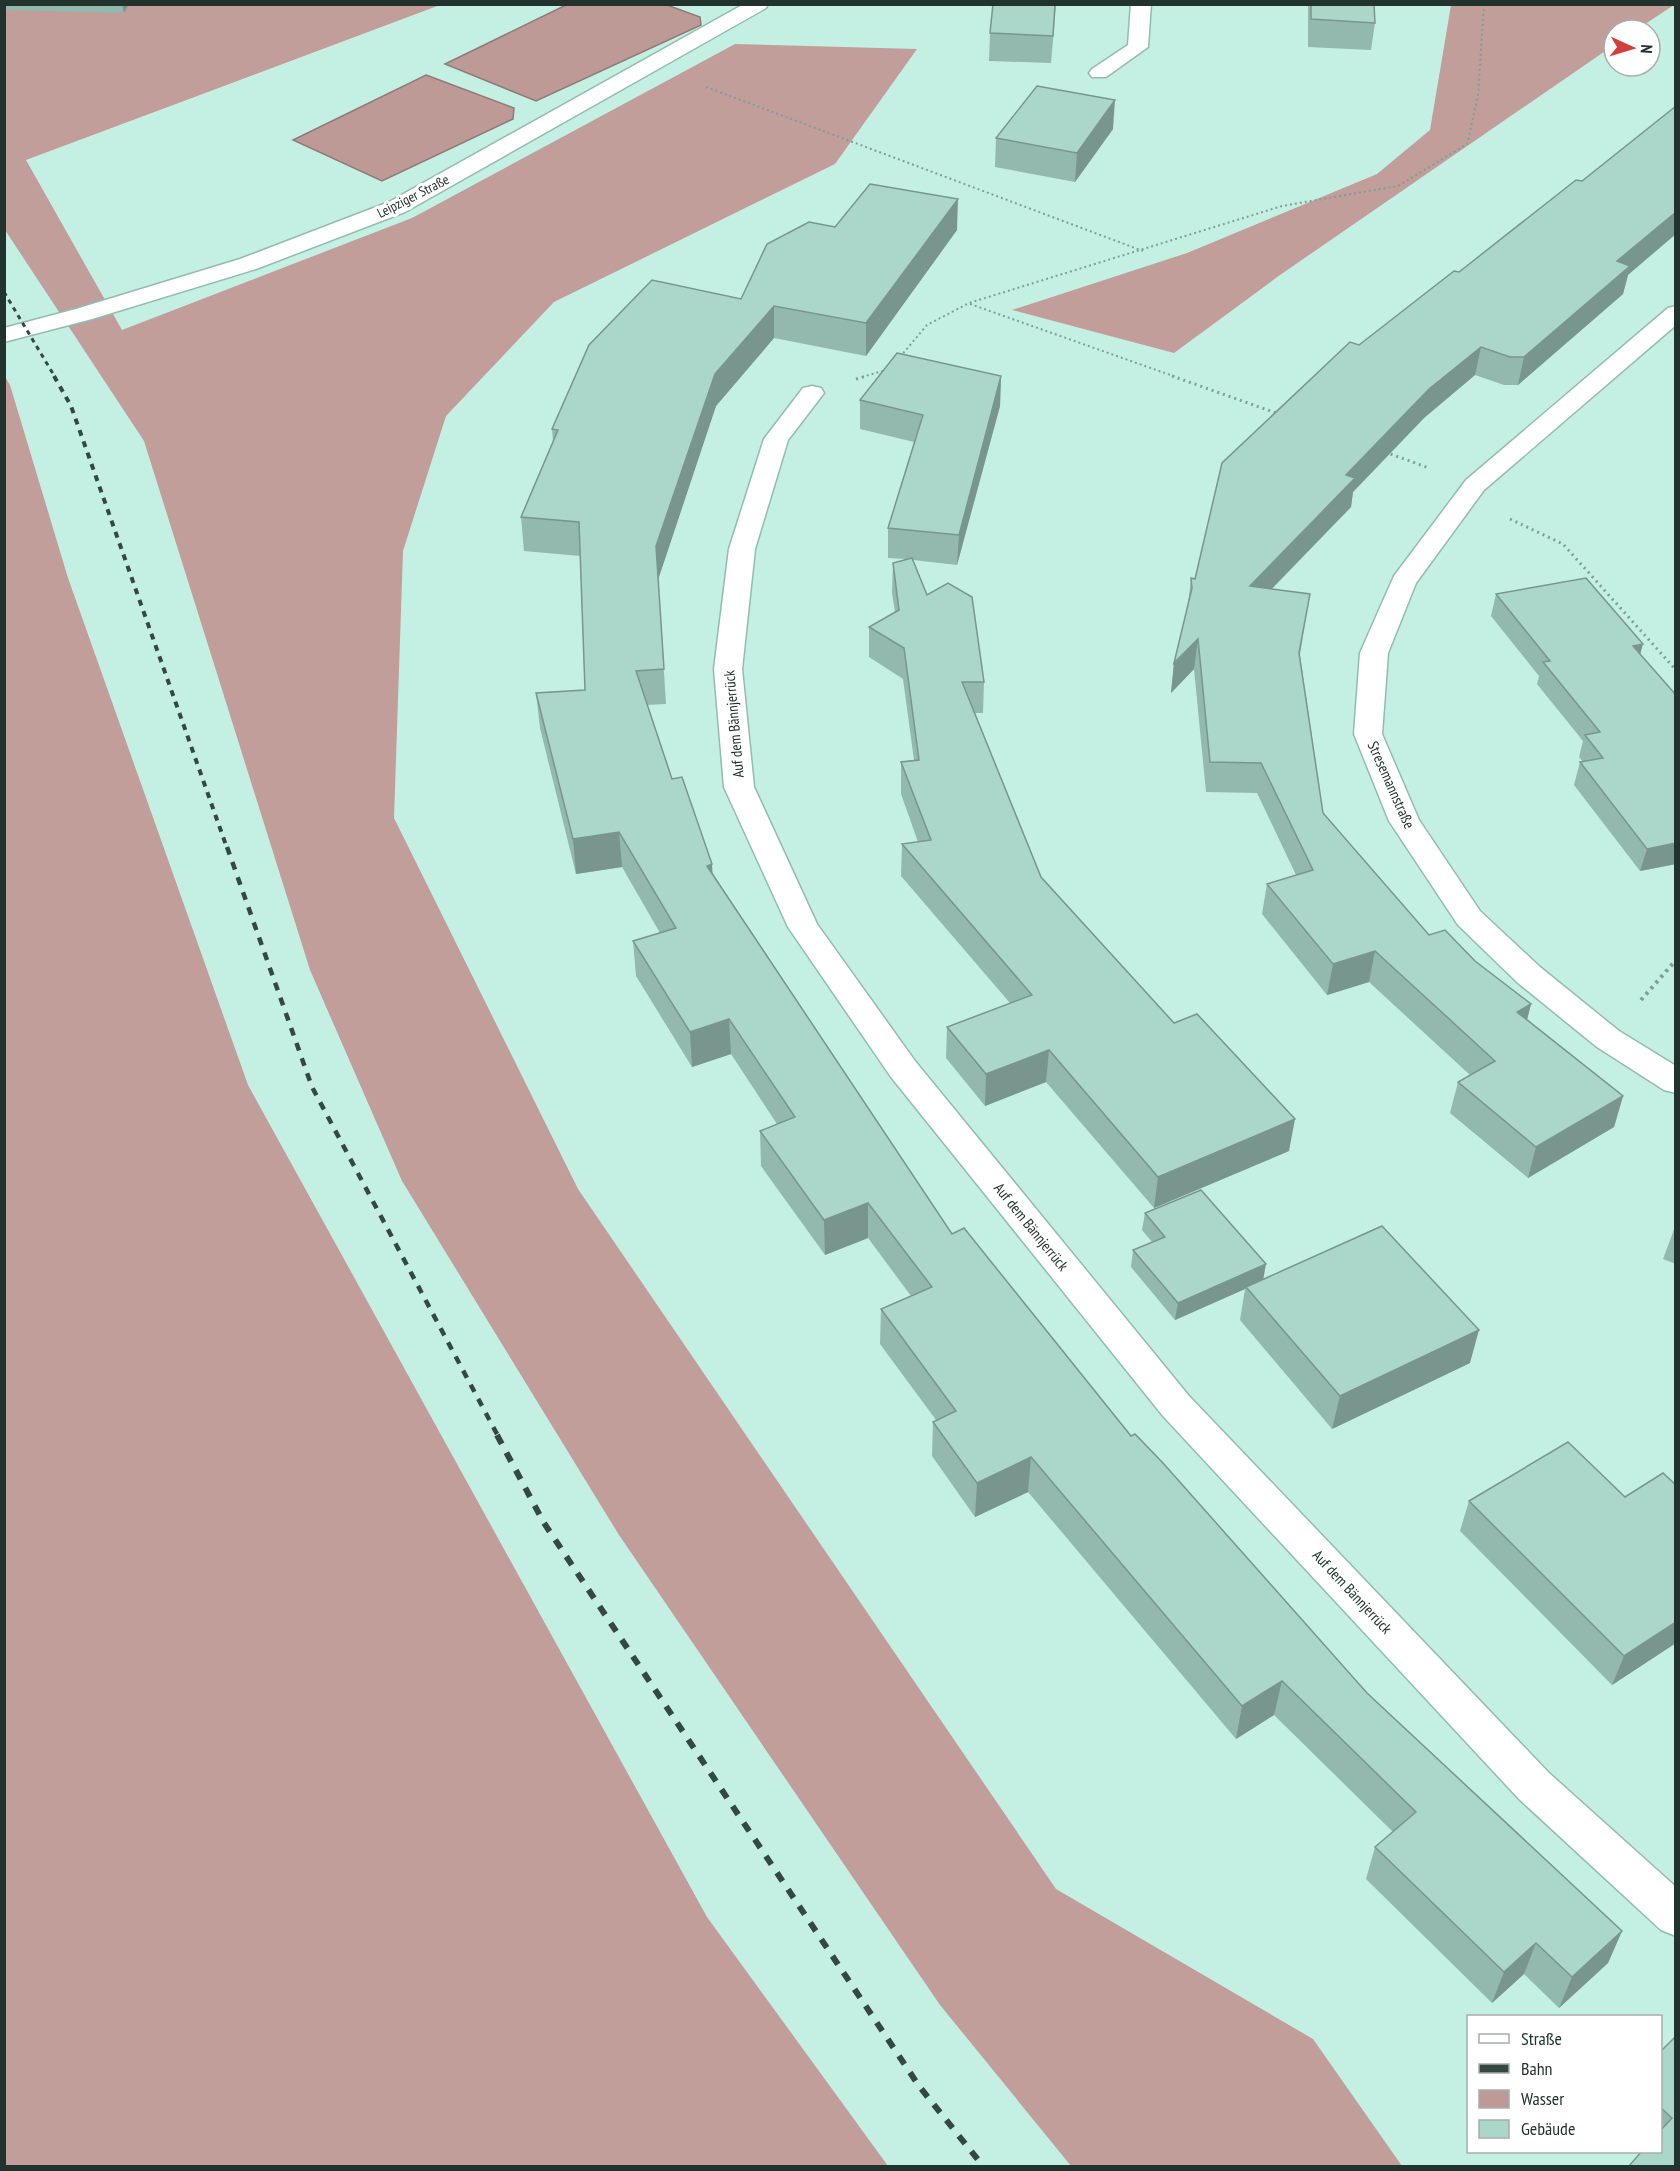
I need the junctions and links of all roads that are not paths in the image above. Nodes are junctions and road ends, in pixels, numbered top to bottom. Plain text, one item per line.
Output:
1 (759, 4) edge
2 (1141, 4) edge
3 (1099, 73) dead end
4 (1676, 313) edge
5 (4, 335) edge
6 (812, 393) road end
7 (1676, 1082) edge
8 (1676, 1916) edge

1 - 5 street, Leipziger Straße
2 - 3 street
4 - 7 street, Stresemannstraße
6 - 8 street, Auf dem Bännjerrück

